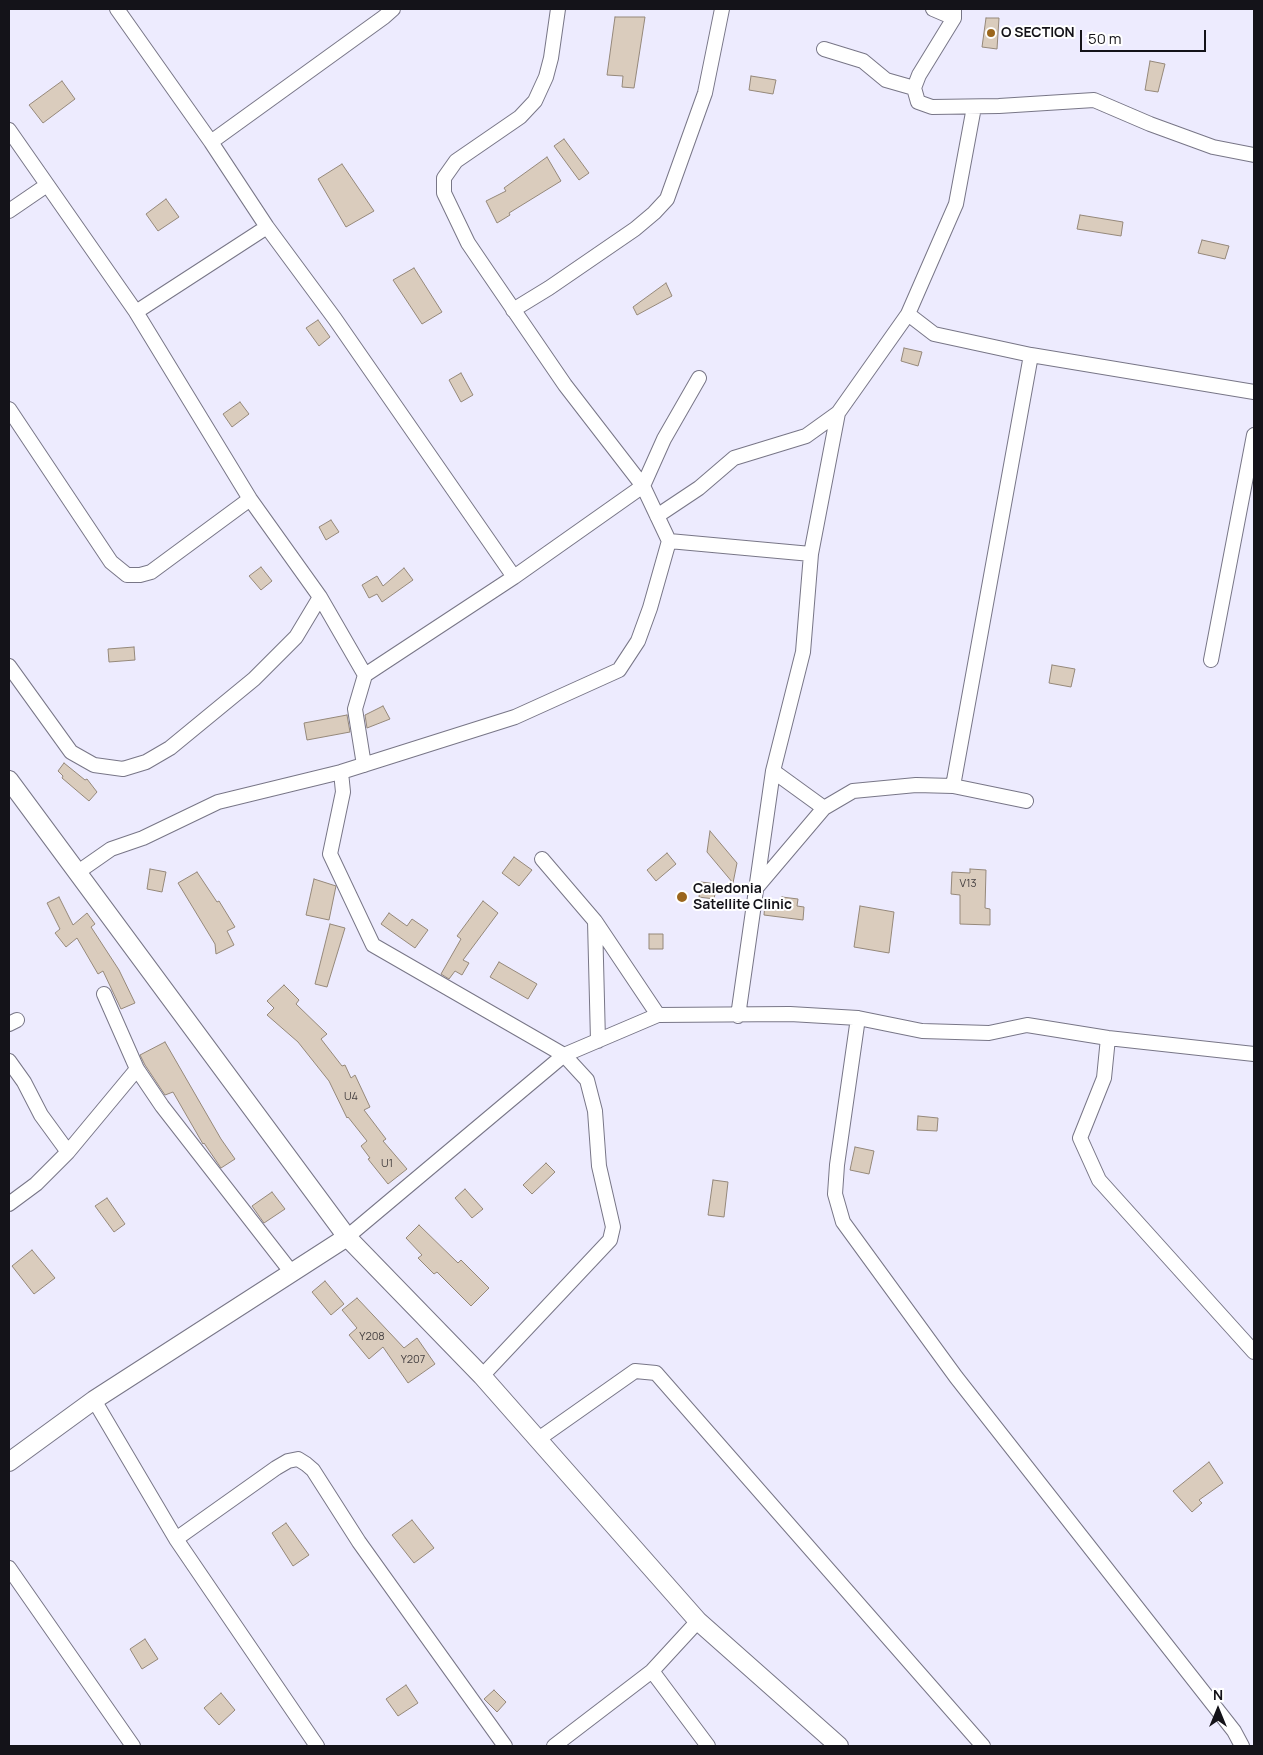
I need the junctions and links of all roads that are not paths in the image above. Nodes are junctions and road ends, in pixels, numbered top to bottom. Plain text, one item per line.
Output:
1 (117, 9) edge
2 (393, 9) edge
3 (558, 9) edge
4 (722, 9) edge
5 (933, 9) edge
6 (954, 13) edge
7 (824, 49) dead end
8 (914, 88) junction
9 (974, 107) junction
10 (9, 130) edge
11 (211, 142) junction
12 (1254, 155) edge
13 (47, 185) junction
14 (9, 211) edge
15 (267, 227) junction
16 (513, 310) junction
17 (136, 312) junction
18 (908, 314) junction
19 (1031, 355) junction
20 (700, 378) dead end
21 (1254, 392) edge
22 (9, 409) edge
23 (838, 413) junction
24 (1254, 435) edge
25 (642, 486) junction
26 (250, 499) junction
27 (657, 516) junction
28 (669, 541) junction
29 (811, 554) junction
30 (514, 576) junction
31 (320, 597) junction
32 (1211, 660) dead end
33 (9, 666) edge
34 (365, 675) junction
35 (364, 765) junction
36 (772, 771) junction
37 (341, 772) junction
38 (9, 780) edge
39 (953, 786) junction
40 (1026, 800) dead end
41 (824, 808) junction
42 (542, 859) dead end
43 (78, 872) junction
44 (756, 888) junction
45 (595, 921) junction
46 (104, 994) dead end
47 (658, 1015) junction
48 (738, 1016) junction
49 (858, 1018) junction
50 (1108, 1038) junction
51 (598, 1041) junction
52 (1254, 1054) edge
53 (564, 1055) junction
54 (9, 1061) edge
55 (137, 1069) junction
56 (68, 1152) junction
57 (9, 1204) edge
58 (347, 1236) junction
59 (292, 1273) junction
60 (1254, 1352) edge
61 (482, 1376) junction
62 (94, 1400) junction
63 (537, 1440) junction
64 (9, 1462) edge
65 (176, 1539) junction
66 (9, 1568) edge
67 (698, 1621) junction
68 (652, 1671) junction
69 (133, 1746) edge
70 (317, 1746) edge
71 (505, 1746) edge
72 (554, 1746) edge
73 (708, 1746) edge
74 (839, 1746) edge
75 (983, 1746) edge
76 (1242, 1746) edge

1 - 11 street
2 - 11 street
3 - 16 street
4 - 16 street
5 - 6 street
6 - 8 street
7 - 8 street
8 - 9 street
9 - 12 street
9 - 18 street
10 - 13 street
11 - 15 street
13 - 14 street
13 - 17 street
15 - 17 street
15 - 30 street
16 - 25 street
17 - 26 street
18 - 19 street
18 - 23 street
19 - 21 street
19 - 39 street
20 - 25 street
22 - 26 street
23 - 27 street
23 - 29 street
24 - 32 street
25 - 27 street
25 - 30 street
26 - 31 street
27 - 28 street
28 - 29 street
28 - 35 street
29 - 36 street
30 - 34 street
31 - 33 street
31 - 34 street
34 - 35 street
35 - 37 street
36 - 41 street
36 - 44 street
37 - 43 street
37 - 53 street
38 - 43 street
39 - 40 street
39 - 41 street
41 - 44 street
42 - 45 street
43 - 58 street
44 - 48 street
45 - 47 street
45 - 51 street
46 - 55 street
47 - 48 street
47 - 51 street
48 - 49 street
49 - 50 street
49 - 76 street
50 - 52 street
50 - 60 street
51 - 53 street
53 - 58 street
53 - 61 street
54 - 56 street
55 - 56 street
55 - 59 street
56 - 57 street
58 - 59 street
58 - 61 street
59 - 62 street
61 - 63 street
62 - 64 street
62 - 65 street
63 - 67 street
63 - 75 street
65 - 70 street
65 - 71 street
66 - 69 street
67 - 68 street
67 - 74 street
68 - 72 street
68 - 73 street

